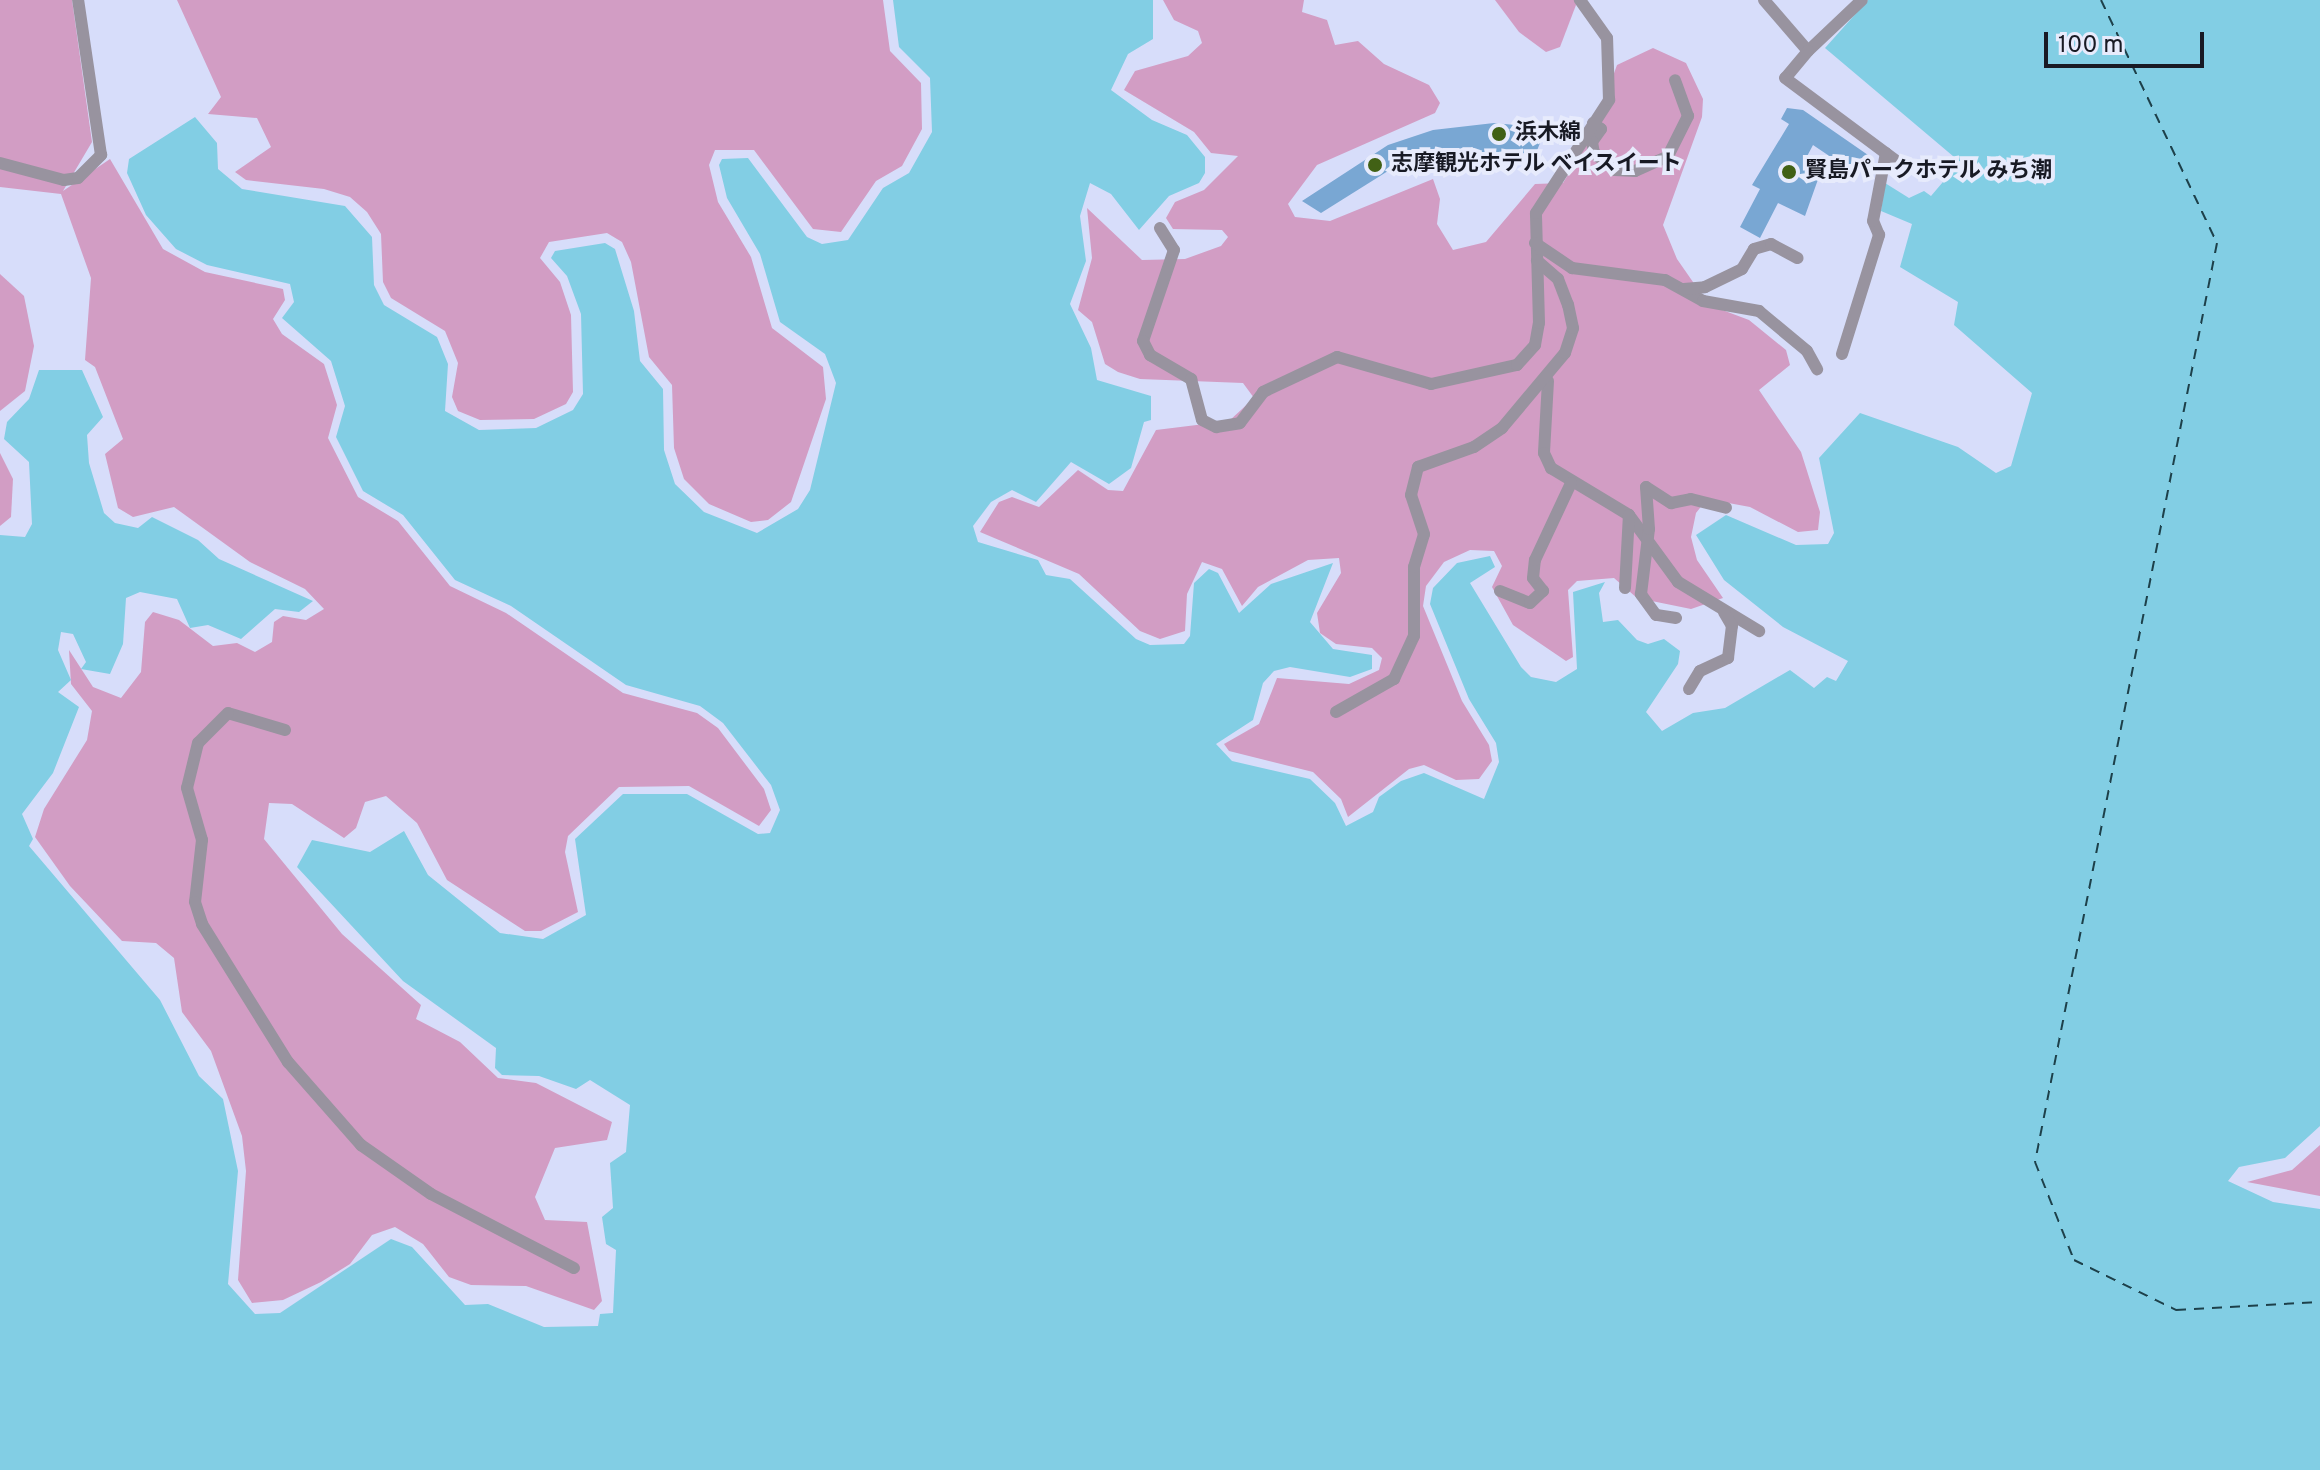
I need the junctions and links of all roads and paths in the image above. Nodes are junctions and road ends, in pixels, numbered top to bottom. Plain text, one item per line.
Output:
1 (78, 0) edge
2 (1580, 0) edge
3 (1764, 0) edge
4 (1862, 0) edge
5 (1808, 51) junction
6 (1675, 80) dead end
7 (1593, 123) junction
8 (0, 163) edge
9 (1160, 228) dead end
10 (1535, 243) junction
11 (1797, 258) dead end
12 (1537, 261) junction
13 (1684, 289) junction
14 (1842, 354) dead end
15 (1817, 369) dead end
16 (1548, 379) junction
17 (1571, 483) junction
18 (1726, 508) dead end
19 (1629, 515) junction
20 (1647, 539) junction
21 (1625, 588) dead end
22 (1500, 591) dead end
23 (1722, 609) junction
24 (1676, 618) dead end
25 (1759, 631) dead end
26 (1689, 689) dead end
27 (1336, 712) dead end
28 (285, 730) dead end
29 (574, 1268) dead end

1 - 8 street
2 - 7 street
3 - 5 street
4 - 5 street
5 - 14 street
6 - 7 street
7 - 10 street
9 - 12 street
10 - 12 street
10 - 13 street
11 - 13 street
12 - 16 street
13 - 15 street
16 - 17 street
16 - 27 street
17 - 19 street
17 - 22 street
18 - 20 street
19 - 20 street
19 - 21 street
20 - 23 street
20 - 24 street
23 - 25 street
23 - 26 street
28 - 29 street

